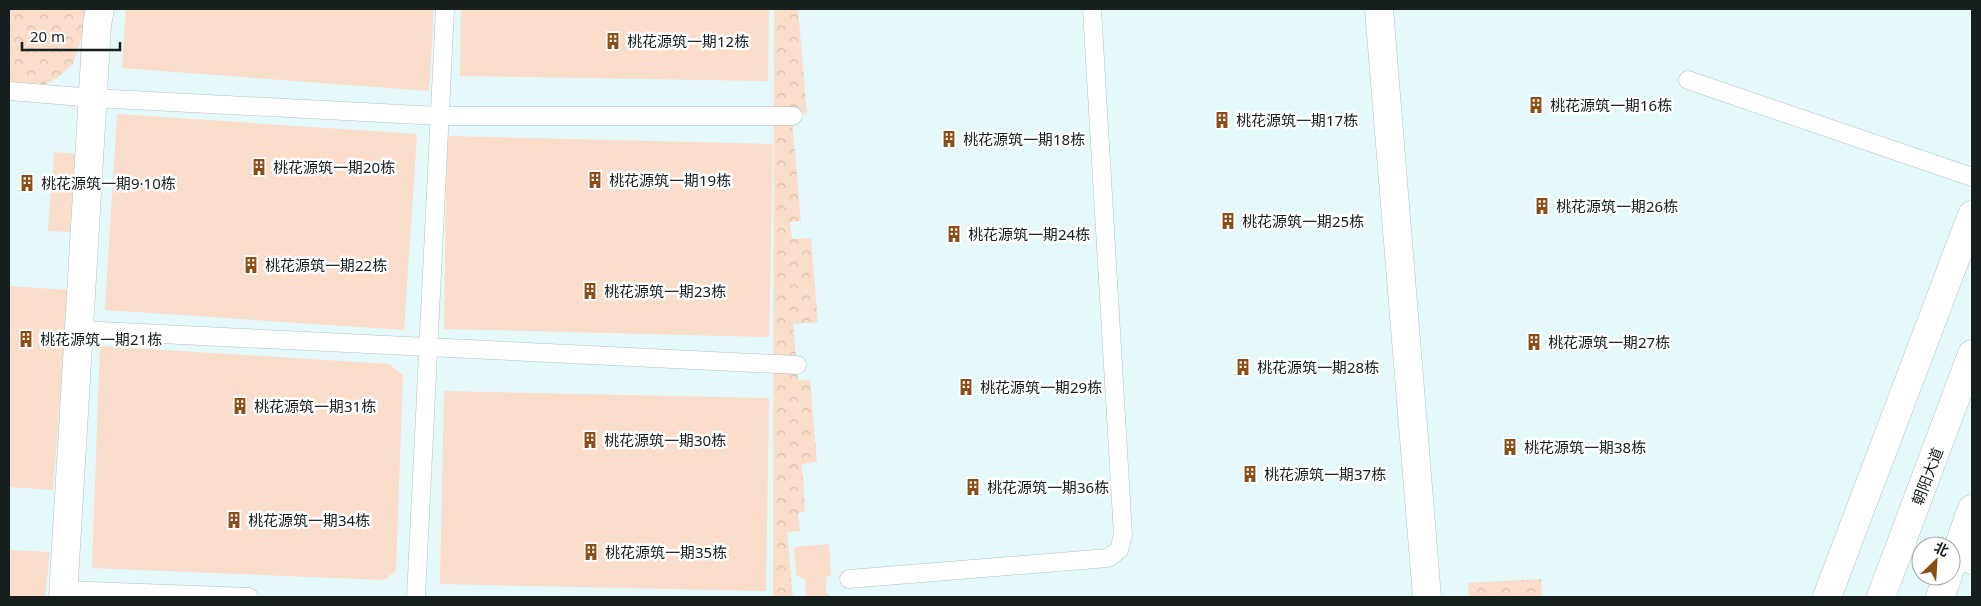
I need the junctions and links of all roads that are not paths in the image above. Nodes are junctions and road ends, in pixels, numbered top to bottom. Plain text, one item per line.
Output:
1 (100, 9) edge
2 (445, 9) edge
3 (1092, 9) edge
4 (1379, 9) edge
5 (1688, 80) dead end
6 (9, 92) edge
7 (94, 98) junction
8 (439, 116) junction
9 (793, 116) dead end
10 (1972, 177) edge
11 (1972, 215) edge
12 (79, 330) junction
13 (428, 347) junction
14 (1972, 354) edge
15 (797, 365) dead end
16 (1972, 509) edge
17 (1961, 549) edge
18 (849, 579) dead end
19 (63, 593) edge
20 (249, 597) edge
21 (416, 597) edge
22 (1427, 597) edge
23 (1827, 597) edge
24 (1881, 597) edge

1 - 7 street
2 - 8 lane
3 - 18 lane
4 - 22 street
5 - 10 lane
6 - 7 lane
7 - 8 lane
7 - 12 street
8 - 9 lane
8 - 13 lane
11 - 23 street
12 - 13 lane
12 - 19 street
13 - 15 lane
13 - 21 lane
14 - 24 street, 朝阳大道
16 - 17 street
19 - 20 lane

